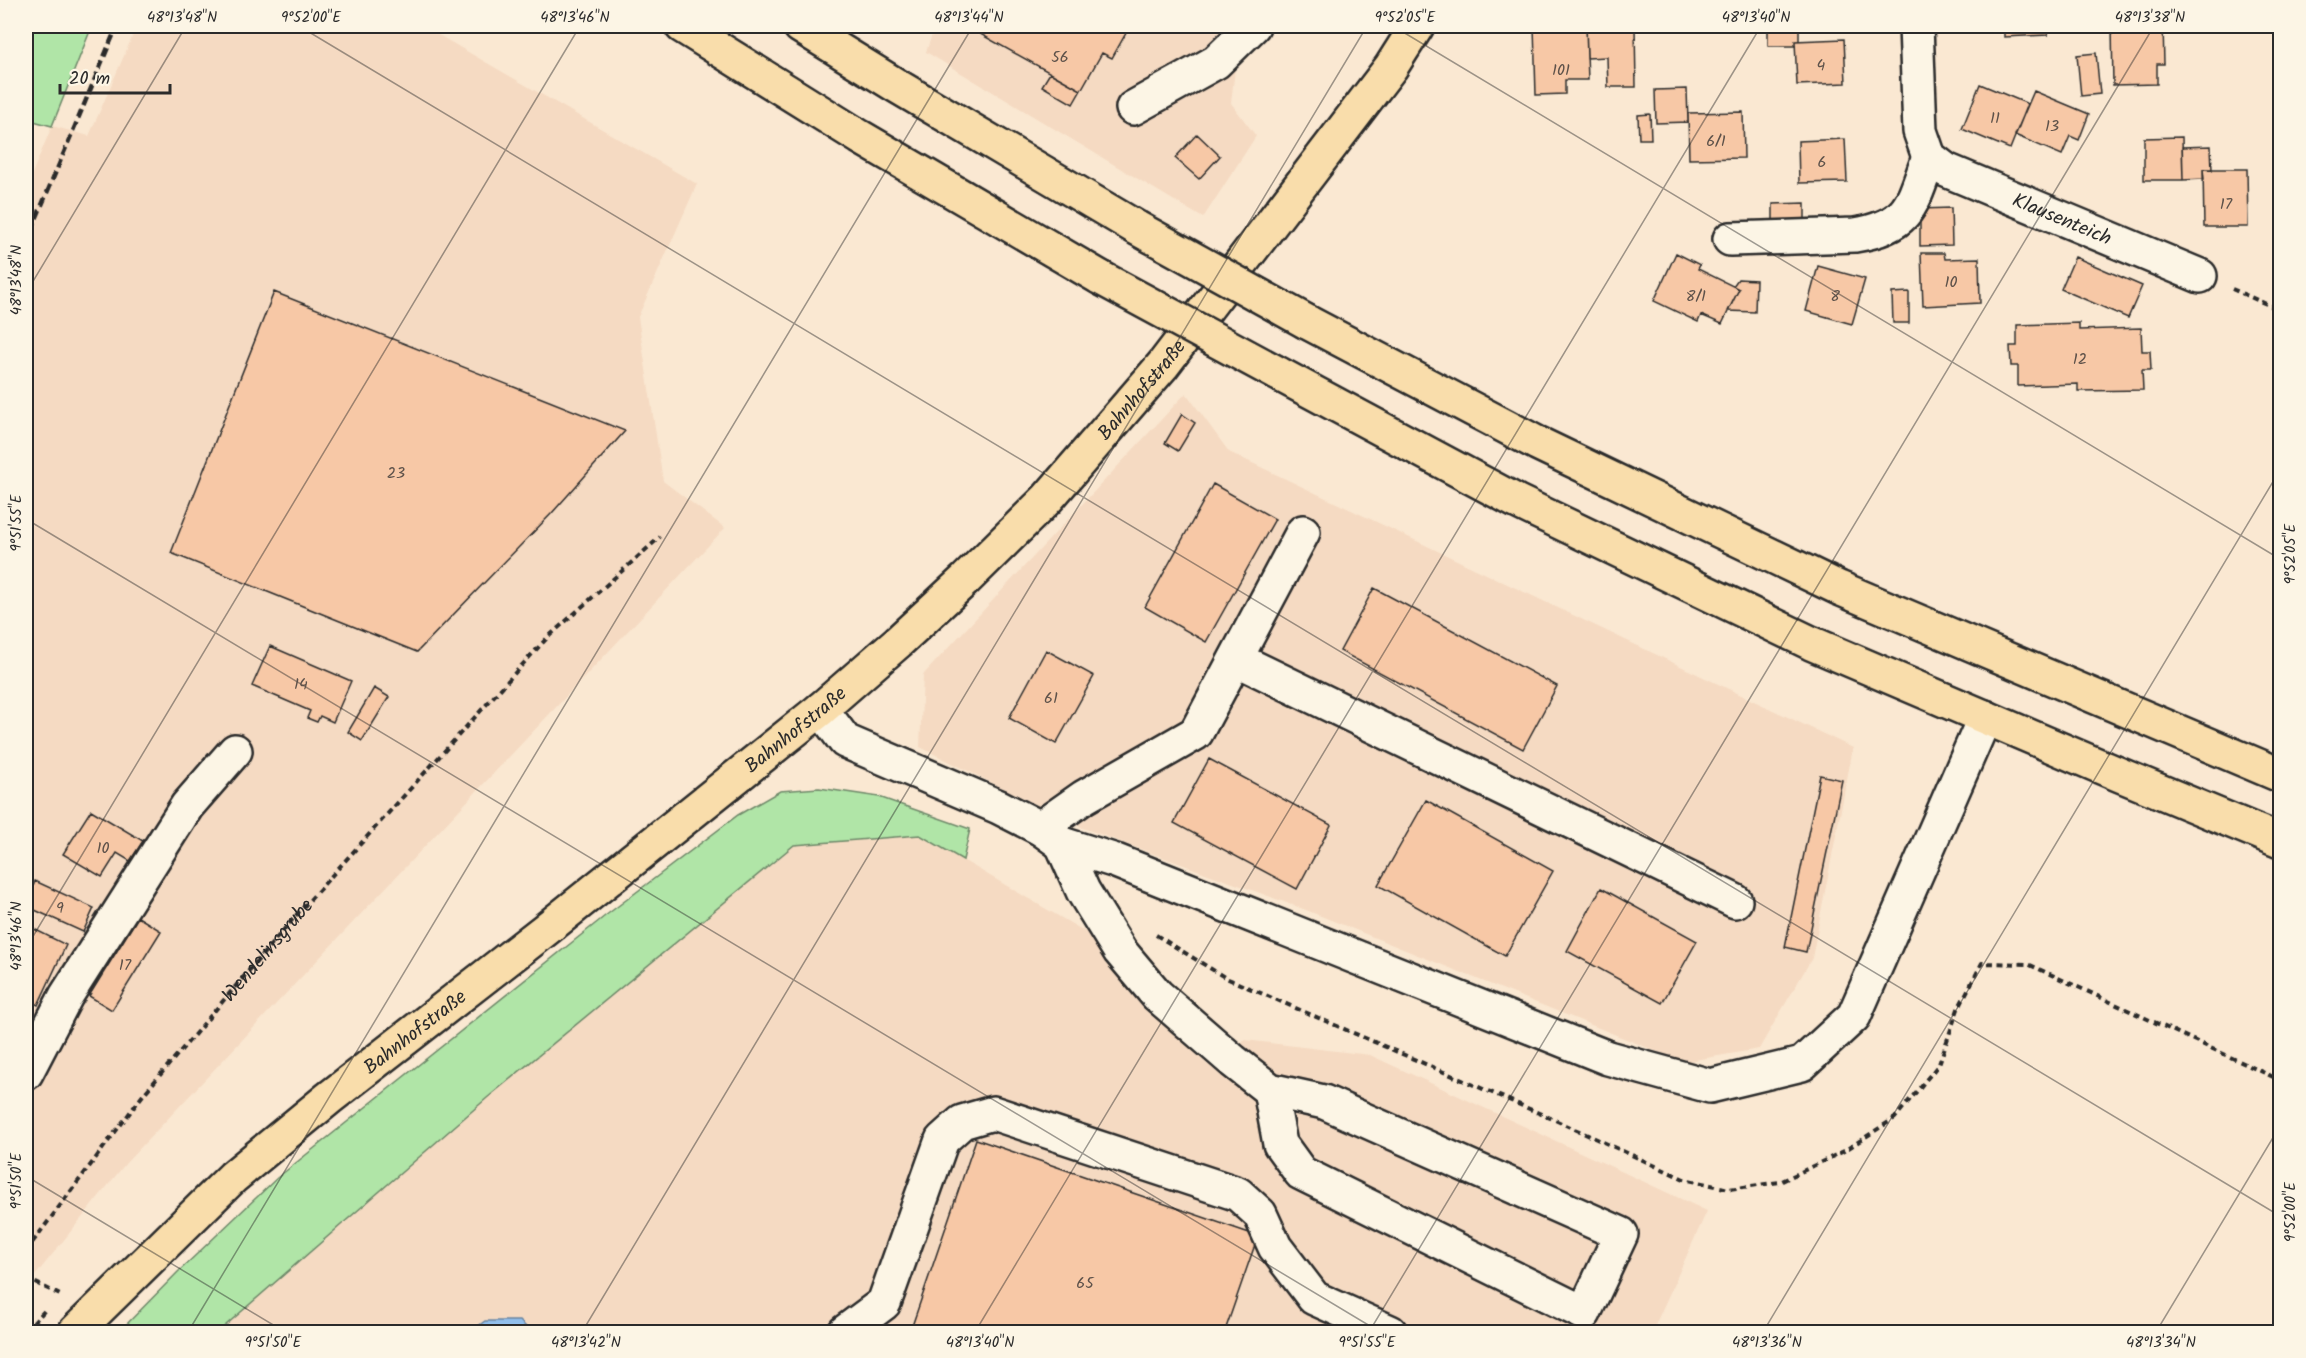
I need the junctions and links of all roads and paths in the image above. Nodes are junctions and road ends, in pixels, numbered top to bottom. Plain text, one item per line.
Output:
1 (682, 26) edge
2 (800, 26) edge
3 (1253, 26) edge
4 (1417, 26) edge
5 (1916, 26) edge
6 (1133, 108) dead end
7 (1929, 157) junction
8 (1730, 239) dead end
9 (2200, 276) joint
10 (2280, 310) edge
11 (1303, 532) dead end
12 (660, 537) dead end
13 (1236, 659) junction
14 (821, 709) junction
15 (1985, 717) junction
16 (235, 751) dead end
17 (2280, 775) edge
18 (1051, 836) junction
19 (2280, 841) edge
20 (1735, 901) dead end
21 (26, 1073) edge
22 (1270, 1090) junction
23 (26, 1251) edge
24 (26, 1278) edge
25 (68, 1287) dead end
26 (60, 1295) junction
27 (55, 1299) dead end
28 (51, 1303) dead end
29 (26, 1331) edge
30 (75, 1332) edge
31 (845, 1332) edge
32 (1390, 1332) edge

1 - 15 main road, bridge
2 - 17 main road, bridge
3 - 6 street
4 - 14 main road, Bahnhofstraße
5 - 7 street
7 - 8 street
7 - 9 street, Klausenteich
9 - 10 path
11 - 13 street
12 - 23 path, Wendelinsgrube
13 - 18 street
13 - 20 street
14 - 18 street
14 - 30 main road, Bahnhofstraße
15 - 18 street
15 - 19 main road
16 - 21 street
18 - 22 street
22 - 22 street
24 - 26 path
25 - 26 path
26 - 27 path
28 - 29 path
31 - 32 street

